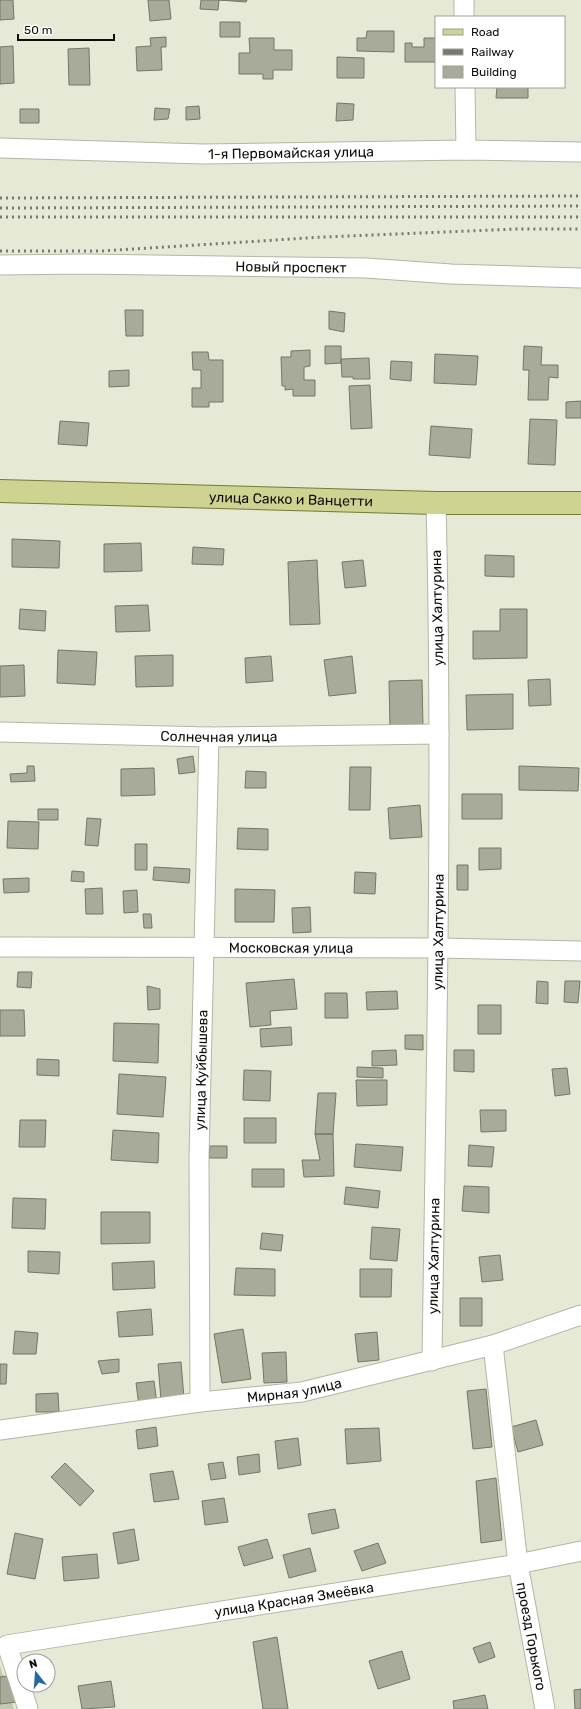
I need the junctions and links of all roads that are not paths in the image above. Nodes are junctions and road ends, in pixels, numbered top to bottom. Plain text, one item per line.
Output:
1 (464, 0) edge
2 (464, 16) edge
3 (465, 88) edge
4 (0, 148) edge
5 (466, 150) junction
6 (581, 152) edge
7 (0, 265) edge
8 (581, 278) edge
9 (0, 491) edge
10 (436, 503) junction
11 (581, 503) edge
12 (0, 732) edge
13 (439, 734) junction
14 (209, 737) junction
15 (0, 947) edge
16 (204, 947) junction
17 (438, 948) junction
18 (581, 951) edge
19 (581, 1315) edge
20 (493, 1345) junction
21 (432, 1361) junction
22 (200, 1402) junction
23 (0, 1430) edge
24 (581, 1551) edge
25 (518, 1564) junction
26 (28, 1709) edge
27 (545, 1709) edge

1 - 2 street
3 - 5 street
4 - 5 street, 1-я Первомайская улица
5 - 6 street, 1-я Первомайская улица
7 - 8 street, Новый проспект
9 - 10 main road, улица Сакко и Ванцетти
10 - 11 main road, улица Сакко и Ванцетти
10 - 13 street, улица Халтурина
12 - 14 street, Солнечная улица
13 - 14 street, Солнечная улица
13 - 17 street, улица Халтурина
14 - 16 street, улица Куйбышева
15 - 16 street, Московская улица
16 - 17 street, Московская улица
16 - 22 street, улица Куйбышева
17 - 18 street, Московская улица
17 - 21 street, улица Халтурина
19 - 20 street, Мирная улица
20 - 21 street, Мирная улица
20 - 25 street, проезд Горького
21 - 22 street, Мирная улица
22 - 23 street, Мирная улица
24 - 25 street, улица Красная Змеёвка
25 - 26 street, улица Красная Змеёвка
25 - 27 street, проезд Горького

